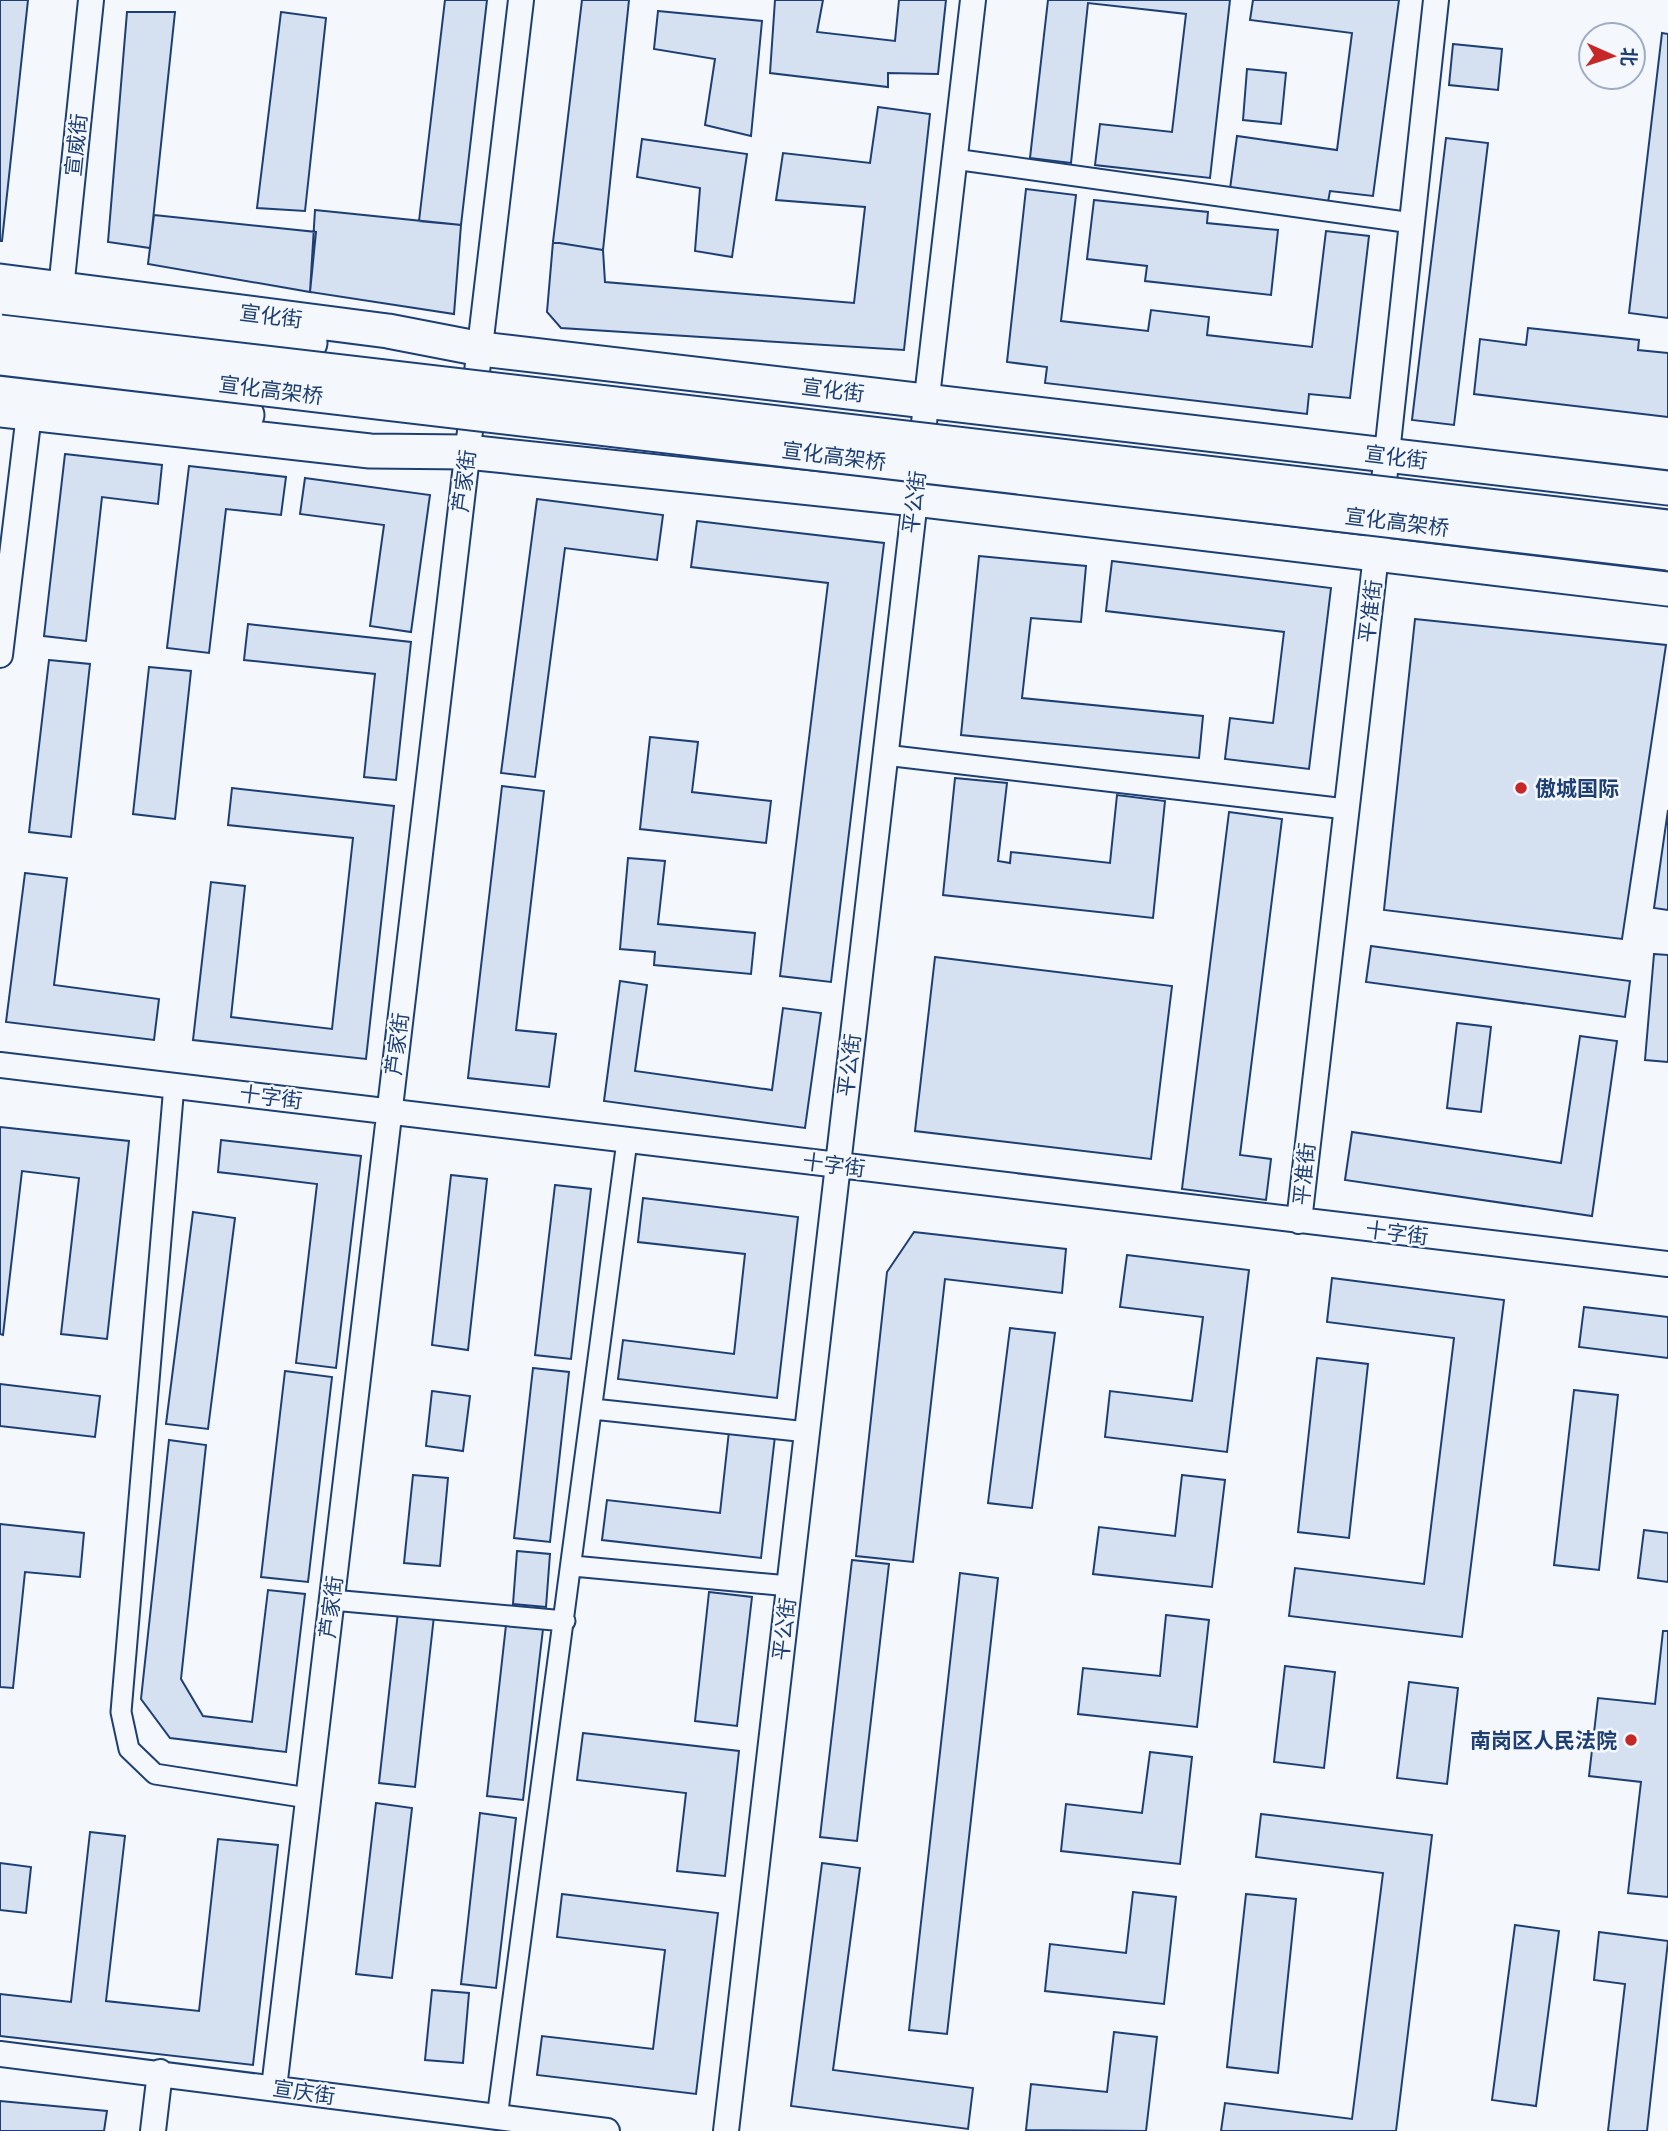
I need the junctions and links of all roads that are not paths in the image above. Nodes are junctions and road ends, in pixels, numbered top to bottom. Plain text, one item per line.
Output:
1 (91, 0) edge
2 (521, 0) edge
3 (973, 0) edge
4 (1436, 0) edge
5 (954, 159) junction
6 (1412, 223) junction
7 (0, 281) edge
8 (61, 289) junction
9 (0, 309) edge
10 (0, 332) edge
11 (481, 349) junction
12 (0, 358) edge
13 (0, 384) edge
14 (926, 401) junction
15 (14, 412) edge
16 (467, 452) junction
17 (1387, 456) junction
18 (1668, 488) edge
19 (915, 499) junction
20 (1668, 527) edge
21 (1668, 553) edge
22 (1376, 555) junction
23 (1668, 589) edge
24 (0, 655) edge
25 (885, 755) junction
26 (1346, 810) junction
27 (0, 1065) edge
28 (174, 1085) junction
29 (389, 1112) junction
30 (627, 1141) junction
31 (838, 1166) junction
32 (1299, 1221) junction
33 (1668, 1264) edge
34 (593, 1409) junction
35 (807, 1432) junction
36 (573, 1566) junction
37 (789, 1586) junction
38 (331, 1600) junction
39 (565, 1621) junction
40 (308, 1798) junction
41 (0, 2054) edge
42 (160, 2072) junction
43 (274, 2088) junction
44 (497, 2118) junction
45 (153, 2131) edge
46 (607, 2131) edge
47 (726, 2131) edge

1 - 8 street, 宣威街
2 - 11 street, 芦家街
3 - 5 street, 平公街
4 - 6 street, 平准街
5 - 6 street
5 - 14 street, 平公街
6 - 17 street, 平准街
7 - 8 highway, 宣化街
8 - 11 highway, 宣化街
9 - 11 highway
10 - 20 highway, 宣化高架桥, bridge
11 - 14 highway, 宣化街
11 - 16 street, 芦家街
12 - 21 highway, 宣化高架桥, bridge
13 - 16 highway
14 - 17 highway, 宣化街
14 - 19 street, 平公街
15 - 16 highway
15 - 24 street
16 - 19 highway
16 - 29 street, 芦家街
17 - 18 highway, 宣化街
17 - 22 street, 平准街
19 - 22 highway
19 - 25 street, 平公街
22 - 23 highway
22 - 26 street, 平准街
25 - 26 street
25 - 31 street, 平公街
26 - 32 street, 平准街
27 - 28 street, 十字街
28 - 29 street, 十字街
28 - 40 street
29 - 30 street, 十字街
29 - 38 street, 芦家街
30 - 31 street, 十字街
30 - 34 street
31 - 32 street, 十字街
31 - 35 street, 平公街
32 - 33 street, 十字街
34 - 35 street
34 - 36 street
35 - 37 street, 平公街
36 - 37 street
36 - 39 street
37 - 47 street, 平公街
38 - 39 street
38 - 40 street, 芦家街
39 - 44 street
40 - 43 street, 芦家街
41 - 42 street, 宣庆街
42 - 43 street, 宣庆街
42 - 45 street
43 - 44 street, 宣庆街
44 - 46 street, 宣庆街

